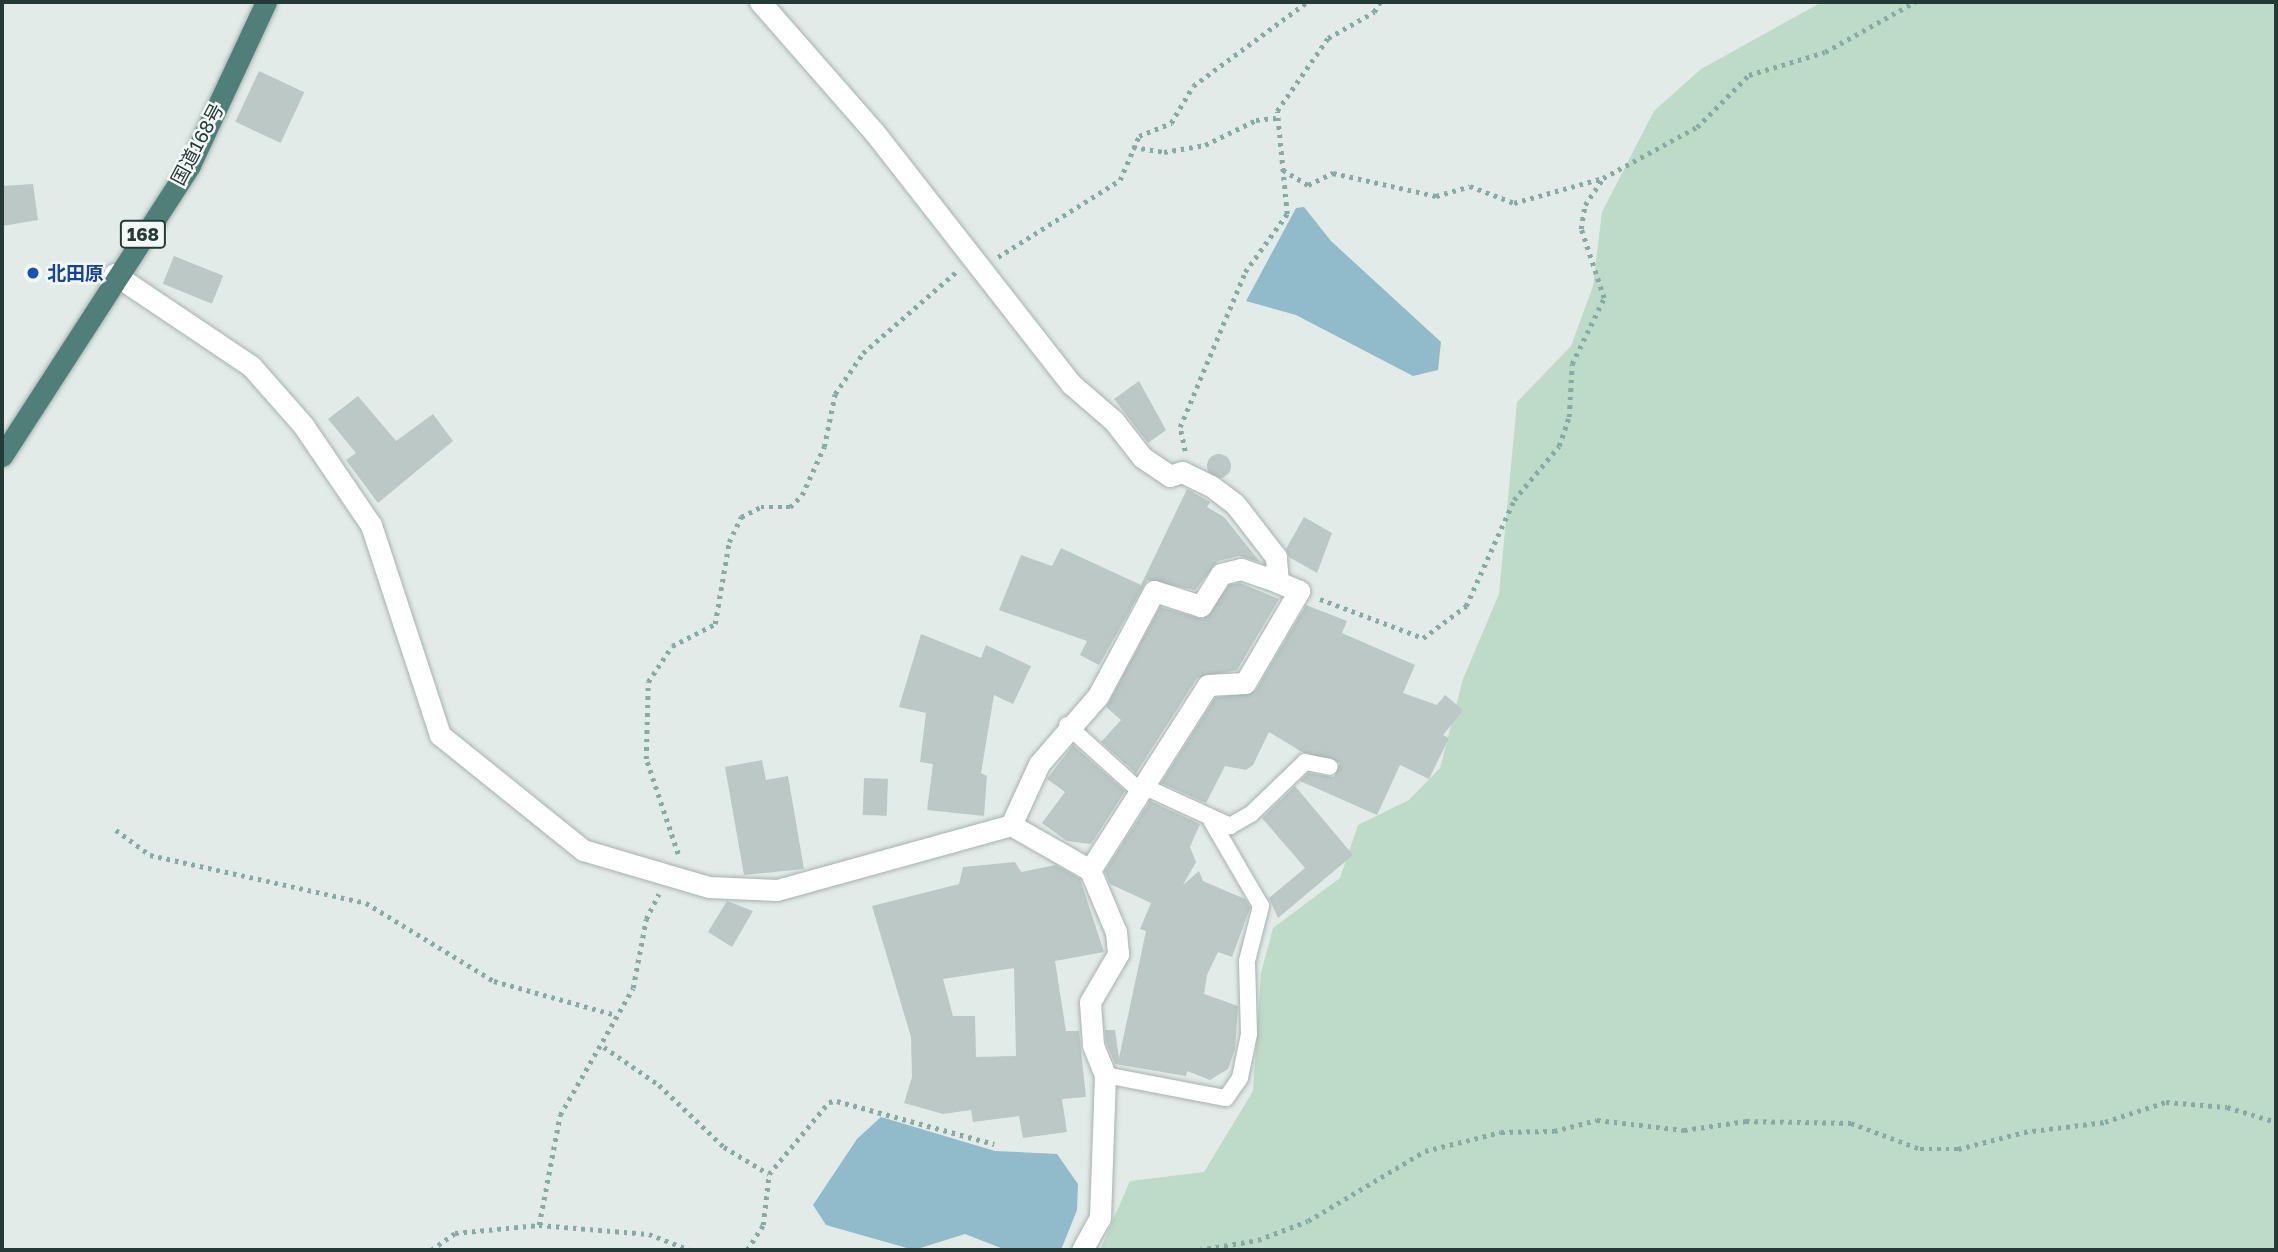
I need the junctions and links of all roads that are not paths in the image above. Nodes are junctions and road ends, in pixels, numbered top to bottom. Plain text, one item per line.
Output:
1 (266, 2) edge
2 (760, 2) edge
3 (114, 274) junction
4 (2, 456) edge
5 (1278, 582) junction
6 (1067, 725) junction
7 (1330, 767) dead end
8 (1143, 790) junction
9 (1211, 820) junction
10 (1011, 825) junction
11 (1090, 870) junction
12 (1105, 1075) junction
13 (1082, 1250) edge

1 - 3 highway, 国道168号 / 168
2 - 5 street
3 - 4 highway, 国道168号 / 168
3 - 10 street
5 - 6 street
5 - 8 street
6 - 8 lane
6 - 10 street
7 - 9 lane
8 - 9 lane
8 - 11 street
9 - 12 lane
10 - 11 street
11 - 12 street
12 - 13 street

